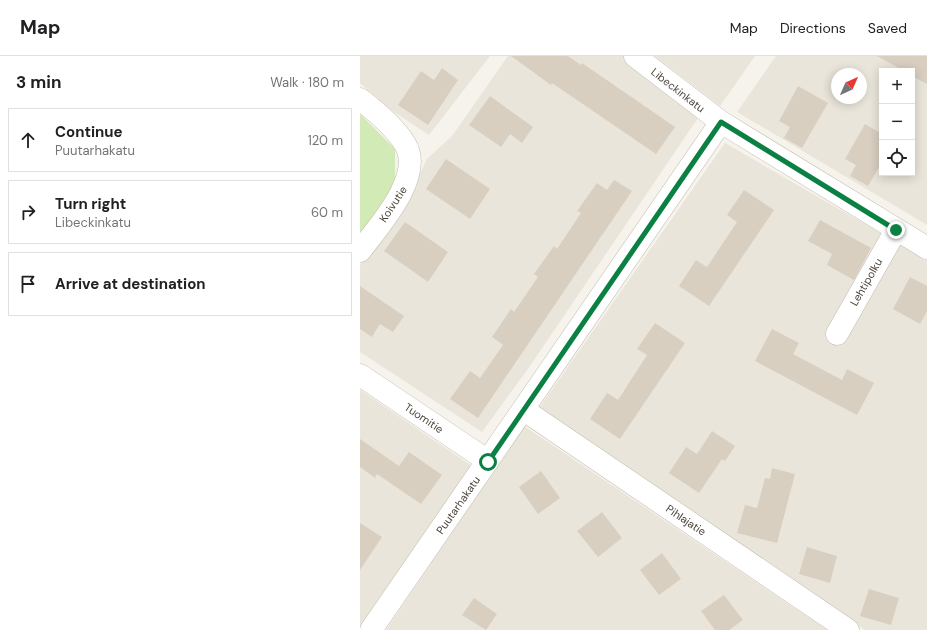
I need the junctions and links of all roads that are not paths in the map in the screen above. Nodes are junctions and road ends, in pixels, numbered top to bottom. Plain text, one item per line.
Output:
1 (635, 56) edge
2 (360, 99) edge
3 (721, 122) junction
4 (896, 230) junction
5 (927, 248) edge
6 (360, 252) edge
7 (837, 334) dead end
8 (360, 375) edge
9 (524, 410) junction
10 (488, 462) junction
11 (371, 630) edge
12 (848, 630) edge

1 - 3 street, Libeckinkatu
2 - 6 street, Koivutie
3 - 4 street, Libeckinkatu
3 - 9 street, Puutarhakatu
4 - 5 street, Libeckinkatu
4 - 7 street, Lehtipolku
8 - 10 street, Tuomitie
9 - 10 street, Puutarhakatu
9 - 12 street, Pihlajatie
10 - 11 street, Puutarhakatu

